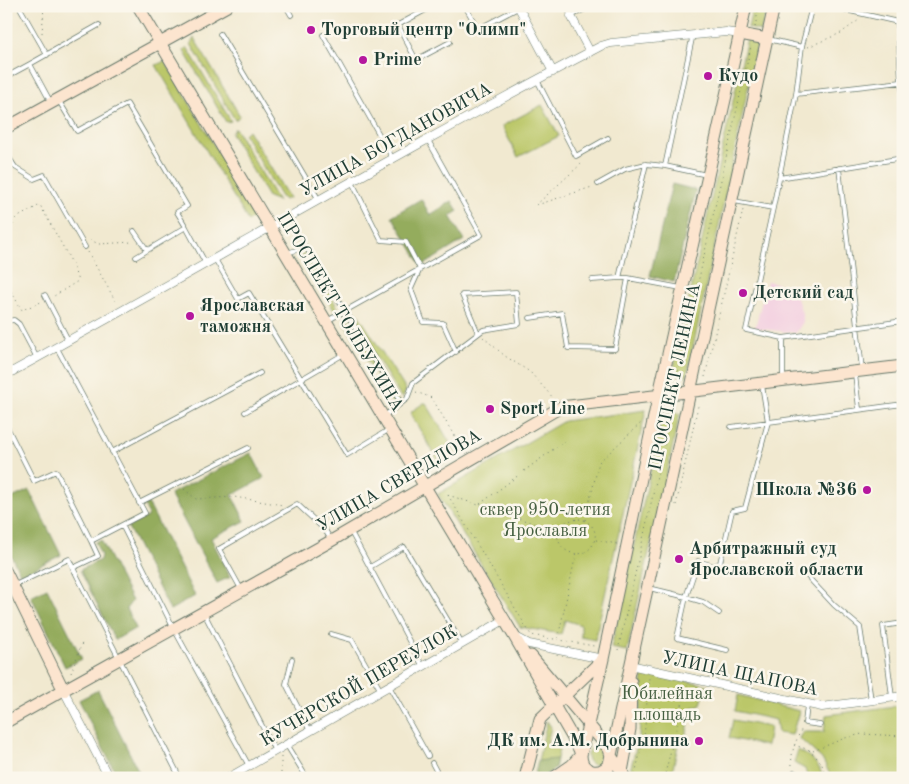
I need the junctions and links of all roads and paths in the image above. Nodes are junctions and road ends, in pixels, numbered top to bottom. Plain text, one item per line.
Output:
1 (20, 6) edge
2 (44, 6) edge
3 (138, 6) edge
4 (227, 6) edge
5 (286, 6) edge
6 (308, 6) edge
7 (433, 6) edge
8 (466, 6) edge
9 (566, 6) edge
10 (591, 6) edge
11 (746, 6) edge
12 (759, 6) edge
13 (774, 6) edge
14 (812, 6) edge
15 (828, 6) edge
16 (518, 7) edge
17 (310, 10) dead end
18 (867, 14) junction
19 (290, 15) dead end
20 (571, 16) junction
21 (901, 22) edge
22 (99, 25) dead end
23 (754, 29) dead end
24 (220, 34) dead end
25 (694, 34) junction
26 (740, 34) junction
27 (323, 35) dead end
28 (767, 39) junction
29 (752, 40) dead end
30 (450, 42) dead end
31 (159, 44) junction
32 (42, 45) junction
33 (802, 47) junction
34 (590, 52) junction
35 (47, 55) junction
36 (30, 64) junction
37 (553, 72) junction
38 (902, 74) edge
39 (6, 77) edge
40 (537, 80) junction
41 (901, 82) junction
42 (903, 93) edge
43 (796, 94) junction
44 (54, 101) junction
45 (6, 128) edge
46 (608, 138) dead end
47 (428, 140) junction
48 (6, 153) edge
49 (903, 158) edge
50 (393, 159) junction
51 (580, 164) dead end
52 (646, 164) junction
53 (664, 166) junction
54 (840, 168) junction
55 (708, 176) junction
56 (779, 178) junction
57 (352, 182) junction
58 (598, 184) dead end
59 (593, 187) dead end
60 (319, 200) junction
61 (730, 201) junction
62 (744, 203) junction
63 (773, 208) junction
64 (6, 212) edge
65 (11, 221) junction
66 (14, 225) dead end
67 (186, 227) junction
68 (270, 228) junction
69 (134, 231) dead end
70 (78, 235) junction
71 (141, 242) junction
72 (85, 247) joint
73 (147, 250) junction
74 (285, 254) junction
75 (136, 256) dead end
76 (215, 259) junction
77 (206, 264) junction
78 (420, 269) junction
79 (620, 278) junction
80 (628, 278) junction
81 (592, 280) dead end
82 (6, 283) edge
83 (683, 288) junction
84 (46, 297) junction
85 (116, 302) dead end
86 (346, 310) junction
87 (530, 318) dead end
88 (903, 320) edge
89 (6, 321) edge
90 (325, 321) junction
91 (857, 328) junction
92 (478, 333) junction
93 (783, 338) junction
94 (68, 340) junction
95 (57, 347) junction
96 (456, 352) junction
97 (345, 354) junction
98 (37, 358) junction
99 (903, 366) edge
100 (858, 372) junction
101 (260, 373) dead end
102 (6, 374) edge
103 (705, 377) dead end
104 (301, 380) junction
105 (783, 380) junction
106 (676, 381) dead end
107 (762, 383) junction
108 (410, 390) junction
109 (690, 391) junction
110 (660, 394) junction
111 (401, 403) junction
112 (903, 404) edge
113 (561, 407) junction
114 (859, 409) junction
115 (672, 410) dead end
116 (245, 412) dead end
117 (382, 417) junction
118 (644, 421) dead end
119 (768, 422) junction
120 (6, 425) edge
121 (730, 427) dead end
122 (390, 429) junction
123 (567, 440) dead end
124 (248, 448) dead end
125 (112, 452) junction
126 (464, 454) dead end
127 (178, 483) junction
128 (424, 487) junction
129 (139, 503) junction
130 (479, 505) junction
131 (294, 506) junction
132 (585, 520) junction
133 (122, 525) junction
134 (350, 530) junction
135 (557, 531) junction
136 (595, 540) junction
137 (91, 541) junction
138 (331, 541) junction
139 (617, 544) dead end
140 (576, 554) junction
141 (370, 567) junction
142 (73, 568) junction
143 (6, 572) edge
144 (808, 577) dead end
145 (13, 586) junction
146 (647, 588) junction
147 (242, 591) junction
148 (686, 597) junction
149 (204, 612) junction
150 (719, 613) dead end
151 (504, 620) junction
152 (903, 623) edge
153 (174, 629) junction
154 (331, 634) dead end
155 (514, 636) junction
156 (557, 639) junction
157 (82, 643) dead end
158 (462, 644) junction
159 (595, 646) dead end
160 (618, 650) dead end
161 (727, 650) dead end
162 (292, 659) dead end
163 (603, 659) junction
164 (120, 660) junction
165 (630, 665) junction
166 (423, 667) junction
167 (71, 674) dead end
168 (649, 677) dead end
169 (687, 684) dead end
170 (389, 686) junction
171 (64, 691) junction
172 (381, 691) junction
173 (565, 695) junction
174 (903, 696) edge
175 (892, 697) junction
176 (871, 700) junction
177 (807, 705) junction
178 (553, 706) junction
179 (6, 722) edge
180 (805, 723) junction
181 (588, 724) junction
182 (820, 725) dead end
183 (310, 731) junction
184 (903, 736) edge
185 (794, 745) junction
186 (288, 746) junction
187 (808, 749) junction
188 (275, 751) junction
189 (581, 752) junction
190 (609, 754) junction
191 (428, 756) dead end
192 (432, 763) dead end
193 (249, 766) junction
194 (794, 772) joint
195 (577, 775) edge
196 (622, 776) edge
197 (109, 778) edge
198 (180, 778) edge
199 (228, 778) edge
200 (281, 778) edge
201 (307, 778) edge
202 (440, 778) edge
203 (525, 778) edge
204 (553, 778) edge
205 (606, 778) edge
206 (634, 778) edge
207 (664, 778) edge
208 (792, 778) edge
209 (827, 778) edge

1 - 32 lane
2 - 32 path
3 - 31 main road, ПРОСПЕКТ ТОЛБУХИНА
4 - 31 main road
5 - 19 lane
6 - 17 path
7 - 30 lane
8 - 16 lane
9 - 20 lane
10 - 20 lane
11 - 26 main road, ПРОСПЕКТ ЛЕНИНА
12 - 23 path
13 - 28 main road, ПРОСПЕКТ ЛЕНИНА
14 - 33 lane
15 - 18 lane
16 - 37 street
18 - 21 lane
18 - 33 path
20 - 34 street
21 - 38 lane
22 - 35 lane
24 - 60 lane
25 - 26 street, УЛИЦА БОГДАНОВИЧА
25 - 34 street, УЛИЦА БОГДАНОВИЧА
25 - 53 lane
26 - 28 main road
26 - 55 main road, ПРОСПЕКТ ЛЕНИНА
27 - 50 lane
28 - 33 lane
28 - 61 main road, ПРОСПЕКТ ЛЕНИНА
29 - 106 path
31 - 44 main road
31 - 68 main road, ПРОСПЕКТ ТОЛБУХИНА
32 - 35 lane
33 - 43 lane
34 - 37 street, УЛИЦА БОГДАНОВИЧА
35 - 36 lane
36 - 39 lane
36 - 44 lane
37 - 40 street, УЛИЦА БОГДАНОВИЧА
38 - 41 lane
40 - 46 lane
40 - 47 street, УЛИЦА БОГДАНОВИЧА
41 - 42 lane
41 - 43 lane
43 - 56 lane
44 - 45 main road
44 - 67 lane
47 - 50 street, УЛИЦА БОГДАНОВИЧА
47 - 78 lane
48 - 70 lane
49 - 54 lane
50 - 57 street, УЛИЦА БОГДАНОВИЧА
51 - 59 path
52 - 53 lane
52 - 58 lane
52 - 79 lane
53 - 55 lane
54 - 56 lane
54 - 91 lane
55 - 83 main road, ПРОСПЕКТ ЛЕНИНА
56 - 63 lane
57 - 60 street, УЛИЦА БОГДАНОВИЧА
57 - 78 lane
60 - 68 street, УЛИЦА БОГДАНОВИЧА
61 - 62 lane
61 - 109 main road, ПРОСПЕКТ ЛЕНИНА
62 - 63 lane
62 - 103 path
63 - 93 lane
64 - 65 path
65 - 66 path
65 - 84 path
67 - 73 lane
67 - 77 lane
68 - 74 main road, ПРОСПЕКТ ТОЛБУХИНА
68 - 76 street, УЛИЦА БОГДАНОВИЧА
69 - 71 lane
70 - 71 path
70 - 72 lane
71 - 73 lane
72 - 85 path
73 - 75 lane
74 - 86 lane
74 - 90 main road, ПРОСПЕКТ ТОЛБУХИНА
76 - 77 street, УЛИЦА БОГДАНОВИЧА
76 - 104 lane
77 - 94 street, УЛИЦА БОГДАНОВИЧА
78 - 86 lane
78 - 96 lane
79 - 80 lane
79 - 81 lane
80 - 83 lane
80 - 87 lane
82 - 84 path
83 - 110 main road, ПРОСПЕКТ ЛЕНИНА
84 - 94 lane
86 - 90 lane
86 - 111 lane
88 - 91 lane
89 - 98 lane
90 - 97 main road, ПРОСПЕКТ ТОЛБУХИНА
91 - 93 lane
91 - 100 lane
92 - 92 lane
92 - 96 lane
92 - 113 path
93 - 105 lane
94 - 95 street, УЛИЦА БОГДАНОВИЧА
95 - 98 street, УЛИЦА БОГДАНОВИЧА
95 - 125 lane
96 - 108 lane
97 - 104 lane
97 - 117 main road, ПРОСПЕКТ ТОЛБУХИНА
98 - 102 street, УЛИЦА БОГДАНОВИЧА
99 - 100 main road, УЛИЦА СВЕРДЛОВА
100 - 105 main road, УЛИЦА СВЕРДЛОВА
100 - 114 lane
101 - 125 lane
104 - 116 lane
104 - 122 lane
105 - 107 main road, УЛИЦА СВЕРДЛОВА
107 - 109 main road, УЛИЦА СВЕРДЛОВА
107 - 119 lane
108 - 111 lane
108 - 126 path
109 - 110 main road, УЛИЦА СВЕРДЛОВА
109 - 146 main road, ПРОСПЕКТ ЛЕНИНА
110 - 113 main road, УЛИЦА СВЕРДЛОВА
110 - 163 main road, ПРОСПЕКТ ЛЕНИНА
111 - 117 lane
112 - 114 lane
113 - 128 main road, УЛИЦА СВЕРДЛОВА
114 - 119 lane
115 - 160 path
117 - 122 main road, ПРОСПЕКТ ТОЛБУХИНА
118 - 132 path
119 - 121 lane
119 - 148 lane
120 - 137 lane
122 - 128 main road, ПРОСПЕКТ ТОЛБУХИНА
123 - 130 path
124 - 127 lane
125 - 129 lane
127 - 129 lane
127 - 131 path
128 - 134 main road, УЛИЦА СВЕРДЛОВА
128 - 151 main road, ПРОСПЕКТ ТОЛБУХИНА
129 - 133 lane
130 - 135 path
130 - 156 path
131 - 138 lane
131 - 147 lane
132 - 135 path
132 - 136 path
133 - 137 lane
133 - 153 lane
134 - 138 main road, УЛИЦА СВЕРДЛОВА
134 - 141 lane
135 - 140 path
136 - 139 path
136 - 140 path
137 - 142 lane
138 - 147 main road, УЛИЦА СВЕРДЛОВА
140 - 156 path
141 - 158 lane
141 - 166 lane
142 - 145 lane
142 - 164 lane
143 - 145 main road
144 - 176 lane
145 - 171 main road
146 - 148 lane
146 - 165 main road, ПРОСПЕКТ ЛЕНИНА
147 - 149 main road, УЛИЦА СВЕРДЛОВА
148 - 150 lane
148 - 161 lane
149 - 153 main road, УЛИЦА СВЕРДЛОВА
149 - 188 lane
151 - 155 main road, ПРОСПЕКТ ТОЛБУХИНА
151 - 158 street, КУЧЕРСКОЙ ПЕРЕУЛОК
152 - 175 lane
153 - 164 main road, УЛИЦА СВЕРДЛОВА
153 - 193 lane
154 - 172 lane
155 - 163 street
155 - 173 main road, ПРОСПЕКТ ТОЛБУХИНА
155 - 178 main road, ПРОСПЕКТ ТОЛБУХИНА
156 - 159 path
157 - 167 path
158 - 166 street, КУЧЕРСКОЙ ПЕРЕУЛОК
162 - 183 lane
163 - 173 main road
163 - 181 main road, ПРОСПЕКТ ЛЕНИНА
164 - 171 main road, УЛИЦА СВЕРДЛОВА
164 - 198 lane
165 - 177 street, УЛИЦА ЩАПОВА
165 - 190 main road, ПРОСПЕКТ ЛЕНИНА
165 - 196 main road
166 - 170 street, КУЧЕРСКОЙ ПЕРЕУЛОК
168 - 206 path
169 - 207 path
170 - 172 street, КУЧЕРСКОЙ ПЕРЕУЛОК
170 - 191 lane
171 - 179 main road, УЛИЦА СВЕРДЛОВА
171 - 197 street
172 - 183 street, КУЧЕРСКОЙ ПЕРЕУЛОК
173 - 178 main road
173 - 181 main road, ПРОСПЕКТ ТОЛБУХИНА
174 - 175 street, УЛИЦА ЩАПОВА
175 - 176 street, УЛИЦА ЩАПОВА
176 - 177 street, УЛИЦА ЩАПОВА
177 - 180 lane
178 - 189 main road, ПРОСПЕКТ ТОЛБУХИНА
178 - 203 main road
180 - 182 lane
180 - 185 path
181 - 189 main road, ПРОСПЕКТ ЛЕНИНА
181 - 190 main road, ПРОСПЕКТ ТОЛБУХИНА
183 - 186 street, КУЧЕРСКОЙ ПЕРЕУЛОК
184 - 187 path
185 - 187 path
185 - 194 path
186 - 188 street, КУЧЕРСКОЙ ПЕРЕУЛОК
186 - 200 path
186 - 201 lane
187 - 209 path
188 - 193 street, КУЧЕРСКОЙ ПЕРЕУЛОК
189 - 190 main road
189 - 190 main road
189 - 195 main road, ПРОСПЕКТ ЛЕНИНА
189 - 204 main road
190 - 196 main road, ПРОСПЕКТ ТОЛБУХИНА
190 - 205 main road, ПРОСПЕКТ ЛЕНИНА
192 - 202 lane
193 - 199 street, КУЧЕРСКОЙ ПЕРЕУЛОК
194 - 208 lane

